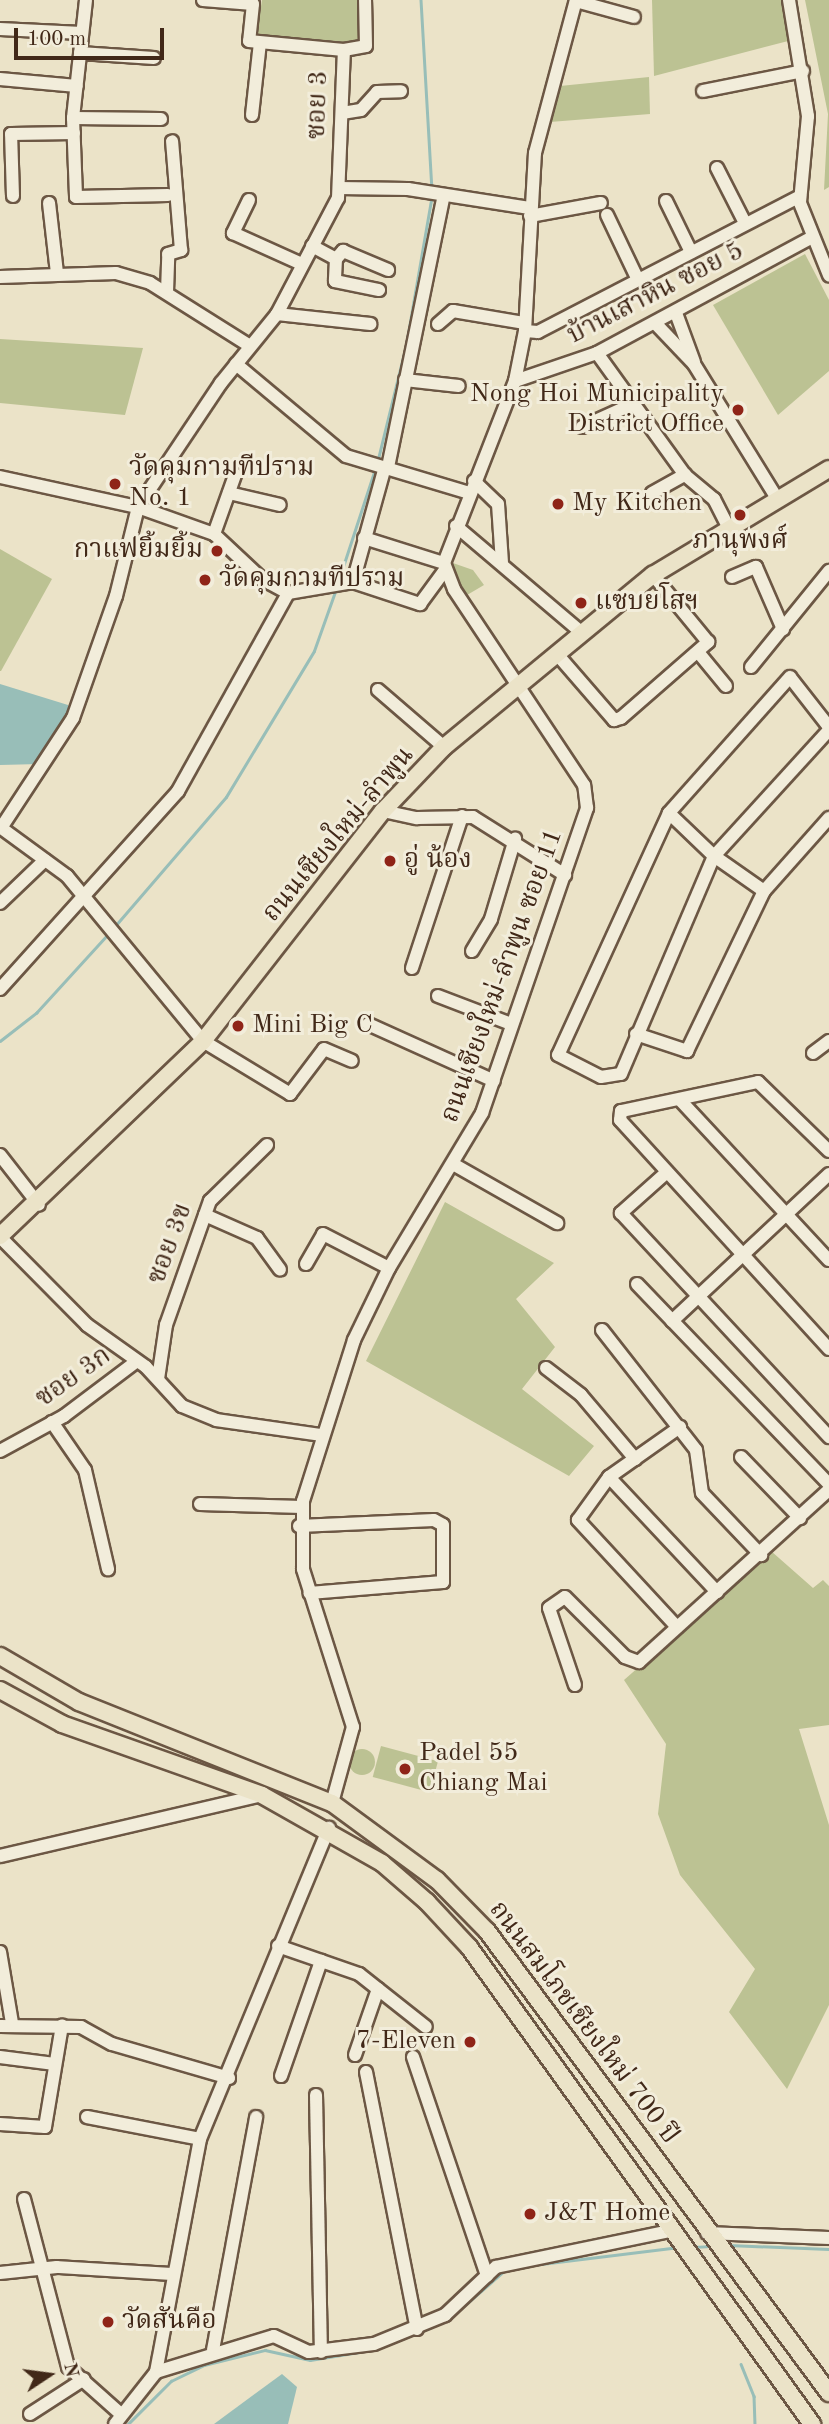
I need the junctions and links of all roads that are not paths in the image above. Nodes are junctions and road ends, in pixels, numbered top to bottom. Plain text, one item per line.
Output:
1 (86, 0) edge
2 (203, 0) edge
3 (365, 0) edge
4 (576, 0) edge
5 (789, 0) edge
6 (634, 17) dead end
7 (0, 29) edge
8 (82, 33) junction
9 (260, 43) junction
10 (344, 50) junction
11 (80, 53) junction
12 (154, 58) dead end
13 (803, 71) junction
14 (0, 79) edge
15 (77, 86) junction
16 (401, 91) dead end
17 (703, 91) dead end
18 (342, 113) junction
19 (252, 115) dead end
20 (73, 118) junction
21 (161, 120) dead end
22 (74, 133) junction
23 (172, 141) dead end
24 (717, 167) dead end
25 (339, 188) junction
26 (167, 195) dead end
27 (13, 196) dead end
28 (800, 196) junction
29 (443, 198) junction
30 (249, 200) dead end
31 (666, 201) dead end
32 (49, 203) dead end
33 (601, 203) dead end
34 (530, 212) junction
35 (607, 215) dead end
36 (745, 223) junction
37 (812, 237) junction
38 (312, 246) junction
39 (691, 252) junction
40 (336, 259) junction
41 (302, 264) junction
42 (388, 270) dead end
43 (57, 272) junction
44 (829, 275) edge
45 (0, 277) edge
46 (637, 278) junction
47 (379, 290) dead end
48 (167, 292) junction
49 (676, 313) junction
50 (277, 314) junction
51 (370, 324) dead end
52 (438, 324) dead end
53 (656, 324) junction
54 (525, 327) junction
55 (250, 346) junction
56 (597, 353) junction
57 (236, 364) junction
58 (694, 364) junction
59 (405, 380) junction
60 (515, 381) junction
61 (459, 386) dead end
62 (633, 404) junction
63 (582, 427) dead end
64 (387, 467) junction
65 (829, 468) edge
66 (235, 475) dead end
67 (685, 475) junction
68 (0, 477) edge
69 (471, 487) junction
70 (229, 493) junction
71 (652, 493) dead end
72 (778, 500) junction
73 (280, 505) dead end
74 (138, 507) junction
75 (456, 526) junction
76 (729, 530) junction
77 (214, 534) junction
78 (364, 538) junction
79 (502, 563) junction
80 (445, 566) junction
81 (829, 572) edge
82 (653, 575) junction
83 (732, 577) dead end
84 (353, 582) junction
85 (288, 593) junction
86 (783, 629) junction
87 (581, 632) junction
88 (698, 652) junction
89 (556, 653) junction
90 (751, 667) dead end
91 (518, 682) junction
92 (726, 685) dead end
93 (378, 690) dead end
94 (829, 729) edge
95 (444, 747) junction
96 (383, 811) junction
97 (669, 813) junction
98 (462, 816) junction
99 (829, 818) edge
100 (1, 828) edge
101 (515, 839) junction
102 (714, 856) junction
103 (45, 860) junction
104 (565, 875) junction
105 (764, 891) junction
106 (87, 898) junction
107 (0, 903) edge
108 (472, 951) dead end
109 (412, 968) dead end
110 (0, 989) edge
111 (438, 996) dead end
112 (368, 1024) dead end
113 (512, 1024) junction
114 (636, 1034) junction
115 (203, 1041) junction
116 (829, 1041) edge
117 (813, 1053) dead end
118 (352, 1061) dead end
119 (494, 1081) junction
120 (681, 1101) junction
121 (267, 1145) dead end
122 (829, 1151) edge
123 (0, 1154) edge
124 (453, 1164) junction
125 (667, 1172) junction
126 (829, 1174) edge
127 (39, 1205) junction
128 (786, 1213) junction
129 (205, 1215) junction
130 (557, 1223) dead end
131 (0, 1236) edge
132 (741, 1255) junction
133 (829, 1260) edge
134 (306, 1264) dead end
135 (389, 1268) junction
136 (280, 1270) dead end
137 (637, 1284) dead end
138 (697, 1296) junction
139 (672, 1321) junction
140 (602, 1330) dead end
141 (829, 1349) edge
142 (137, 1361) junction
143 (545, 1368) dead end
144 (158, 1379) junction
145 (52, 1422) junction
146 (680, 1427) junction
147 (322, 1435) junction
148 (829, 1437) edge
149 (0, 1451) edge
150 (741, 1457) dead end
151 (635, 1459) junction
152 (609, 1477) junction
153 (829, 1484) edge
154 (829, 1490) edge
155 (200, 1504) dead end
156 (302, 1507) junction
157 (800, 1518) junction
158 (299, 1526) junction
159 (761, 1555) junction
160 (108, 1569) dead end
161 (717, 1592) junction
162 (309, 1593) junction
163 (677, 1627) junction
164 (0, 1656) edge
165 (575, 1685) dead end
166 (0, 1690) edge
167 (262, 1795) junction
168 (332, 1803) junction
169 (329, 1828) junction
170 (0, 1856) edge
171 (278, 1946) junction
172 (0, 1952) edge
173 (321, 1961) junction
174 (2, 1982) edge
175 (378, 1989) junction
176 (6, 2025) edge
177 (62, 2025) junction
178 (426, 2027) dead end
179 (355, 2054) dead end
180 (0, 2057) edge
181 (413, 2057) dead end
182 (55, 2064) junction
183 (366, 2072) dead end
184 (281, 2076) dead end
185 (229, 2078) junction
186 (316, 2095) dead end
187 (88, 2117) dead end
188 (256, 2117) dead end
189 (0, 2124) edge
190 (200, 2139) junction
191 (24, 2199) dead end
192 (677, 2235) junction
193 (709, 2236) junction
194 (829, 2238) edge
195 (40, 2268) junction
196 (0, 2273) edge
197 (170, 2274) junction
198 (487, 2276) junction
199 (417, 2329) junction
200 (213, 2350) junction
201 (321, 2352) junction
202 (156, 2372) junction
203 (84, 2379) junction
204 (829, 2393) edge
205 (30, 2414) dead end
206 (118, 2419) edge
207 (809, 2421) edge

1 - 8 street
2 - 9 street
3 - 10 street, ซอย 3
4 - 6 street
4 - 34 street
5 - 13 street
7 - 8 street
8 - 11 street
9 - 10 street
9 - 19 street
10 - 18 street, ซอย 3
11 - 12 street
11 - 15 street
13 - 17 street
13 - 28 street
14 - 15 street
15 - 20 street
16 - 18 street
18 - 25 street, ซอย 3
20 - 21 street
20 - 22 street
22 - 26 street
22 - 27 street
23 - 48 street
24 - 36 street
25 - 29 street
25 - 38 street
28 - 36 street
28 - 37 street
29 - 34 street
29 - 59 street
30 - 41 street
31 - 39 street
32 - 43 street
33 - 34 street
34 - 54 street
35 - 46 street
36 - 39 street
37 - 44 street
37 - 49 street, บ้านเสาหิน ซอย 5
38 - 40 street
38 - 41 street
39 - 46 street
40 - 42 street
40 - 47 street
41 - 50 street
43 - 45 street
43 - 48 street
46 - 54 street
48 - 55 street
49 - 53 street, บ้านเสาหิน ซอย 5
49 - 58 street
50 - 51 street
50 - 55 street
52 - 54 street
53 - 56 street, บ้านเสาหิน ซอย 5
53 - 58 street
54 - 60 street
55 - 57 street
56 - 60 street, บ้านเสาหิน ซอย 5
56 - 62 street
57 - 64 street
57 - 74 street
58 - 72 street
59 - 61 street
59 - 64 street
60 - 69 street
62 - 63 street
62 - 67 street
64 - 69 street
64 - 78 street
65 - 72 main road, ถนนเชียงใหม่-ลำพูน
66 - 70 street
67 - 71 street
67 - 76 street
68 - 74 street
69 - 75 street
69 - 79 street
70 - 73 street
70 - 77 street
72 - 76 main road, ถนนเชียงใหม่-ลำพูน
74 - 77 street
74 - 100 street
75 - 79 street
75 - 80 street
76 - 82 main road, ถนนเชียงใหม่-ลำพูน
77 - 85 street
78 - 80 street
78 - 84 street
79 - 87 street
80 - 84 street
80 - 91 street, ถนนเชียงใหม่-ลำพูน ซอย 11
81 - 86 street
82 - 87 main road, ถนนเชียงใหม่-ลำพูน
82 - 88 street
83 - 86 street
84 - 85 street
85 - 106 street
86 - 90 street
87 - 89 main road, ถนนเชียงใหม่-ลำพูน
88 - 89 street
88 - 92 street
89 - 91 main road, ถนนเชียงใหม่-ลำพูน
91 - 95 main road, ถนนเชียงใหม่-ลำพูน
91 - 104 street, ถนนเชียงใหม่-ลำพูน ซอย 11
93 - 95 street
94 - 97 street
94 - 102 street
95 - 96 main road, ถนนเชียงใหม่-ลำพูน
96 - 98 street
96 - 115 main road, ถนนเชียงใหม่-ลำพูน
97 - 102 street
97 - 114 street
98 - 101 street
98 - 109 street
99 - 105 street
100 - 103 street
101 - 104 street
101 - 108 street
102 - 105 street
102 - 114 street
103 - 106 street
103 - 107 street
104 - 113 street, ถนนเชียงใหม่-ลำพูน ซอย 11
105 - 114 street
106 - 110 street
106 - 115 street
111 - 113 street
112 - 119 street
113 - 119 street, ถนนเชียงใหม่-ลำพูน ซอย 11
115 - 118 street
115 - 127 main road, ถนนเชียงใหม่-ลำพูน
116 - 117 street
119 - 124 street, ถนนเชียงใหม่-ลำพูน ซอย 11
120 - 122 street
120 - 125 street
120 - 128 street
121 - 129 street, ซอย 3ข
123 - 127 street
124 - 130 street
124 - 135 street, ถนนเชียงใหม่-ลำพูน ซอย 11
125 - 132 street
125 - 138 street
126 - 128 street
127 - 131 main road, ถนนเชียงใหม่-ลำพูน
128 - 132 street
128 - 133 street
129 - 136 street
129 - 144 street, ซอย 3ข
131 - 142 street
132 - 138 street
132 - 141 street
134 - 135 street
135 - 147 street, ถนนเชียงใหม่-ลำพูน ซอย 11
137 - 139 street
138 - 139 street
138 - 148 street
139 - 153 street
140 - 146 street
142 - 144 street
142 - 145 street, ซอย 3ก
143 - 151 street
144 - 147 street
145 - 149 street, ซอย 3ก
145 - 160 street
146 - 151 street
146 - 159 street
147 - 156 street, ถนนเชียงใหม่-ลำพูน ซอย 11
150 - 157 street
151 - 152 street
152 - 161 street
152 - 163 street
154 - 157 street
155 - 156 street
156 - 158 street, ถนนเชียงใหม่-ลำพูน ซอย 11
157 - 159 street
158 - 162 street, ถนนเชียงใหม่-ลำพูน ซอย 11
158 - 162 street
159 - 161 street
161 - 163 street
162 - 168 street, ถนนเชียงใหม่-ลำพูน ซอย 11
163 - 165 street
164 - 168 main road, ถนนสมโภชเชียงใหม่ 700 ปี
166 - 167 main road, ถนนสมโภชเชียงใหม่ 700 ปี
167 - 169 main road, ถนนสมโภชเชียงใหม่ 700 ปี
167 - 170 street
168 - 193 main road, ถนนสมโภชเชียงใหม่ 700 ปี
169 - 171 street
169 - 192 main road, ถนนสมโภชเชียงใหม่ 700 ปี
171 - 173 street
171 - 185 street
172 - 174 street
173 - 175 street
173 - 184 street
174 - 176 street
175 - 178 street
175 - 179 street
176 - 177 street
177 - 182 street
177 - 185 street
180 - 182 street
181 - 198 street
182 - 189 street
183 - 199 street
185 - 190 street
186 - 201 street
187 - 190 street
188 - 200 street
190 - 197 street
191 - 195 street
192 - 198 street
192 - 207 main road, ถนนสมโภชเชียงใหม่ 700 ปี
193 - 194 street
193 - 204 main road, ถนนสมโภชเชียงใหม่ 700 ปี
195 - 196 street
195 - 197 street
195 - 203 street
197 - 202 street
198 - 199 street
199 - 201 street
200 - 201 street
200 - 202 street
202 - 206 street
203 - 205 street
203 - 206 street

